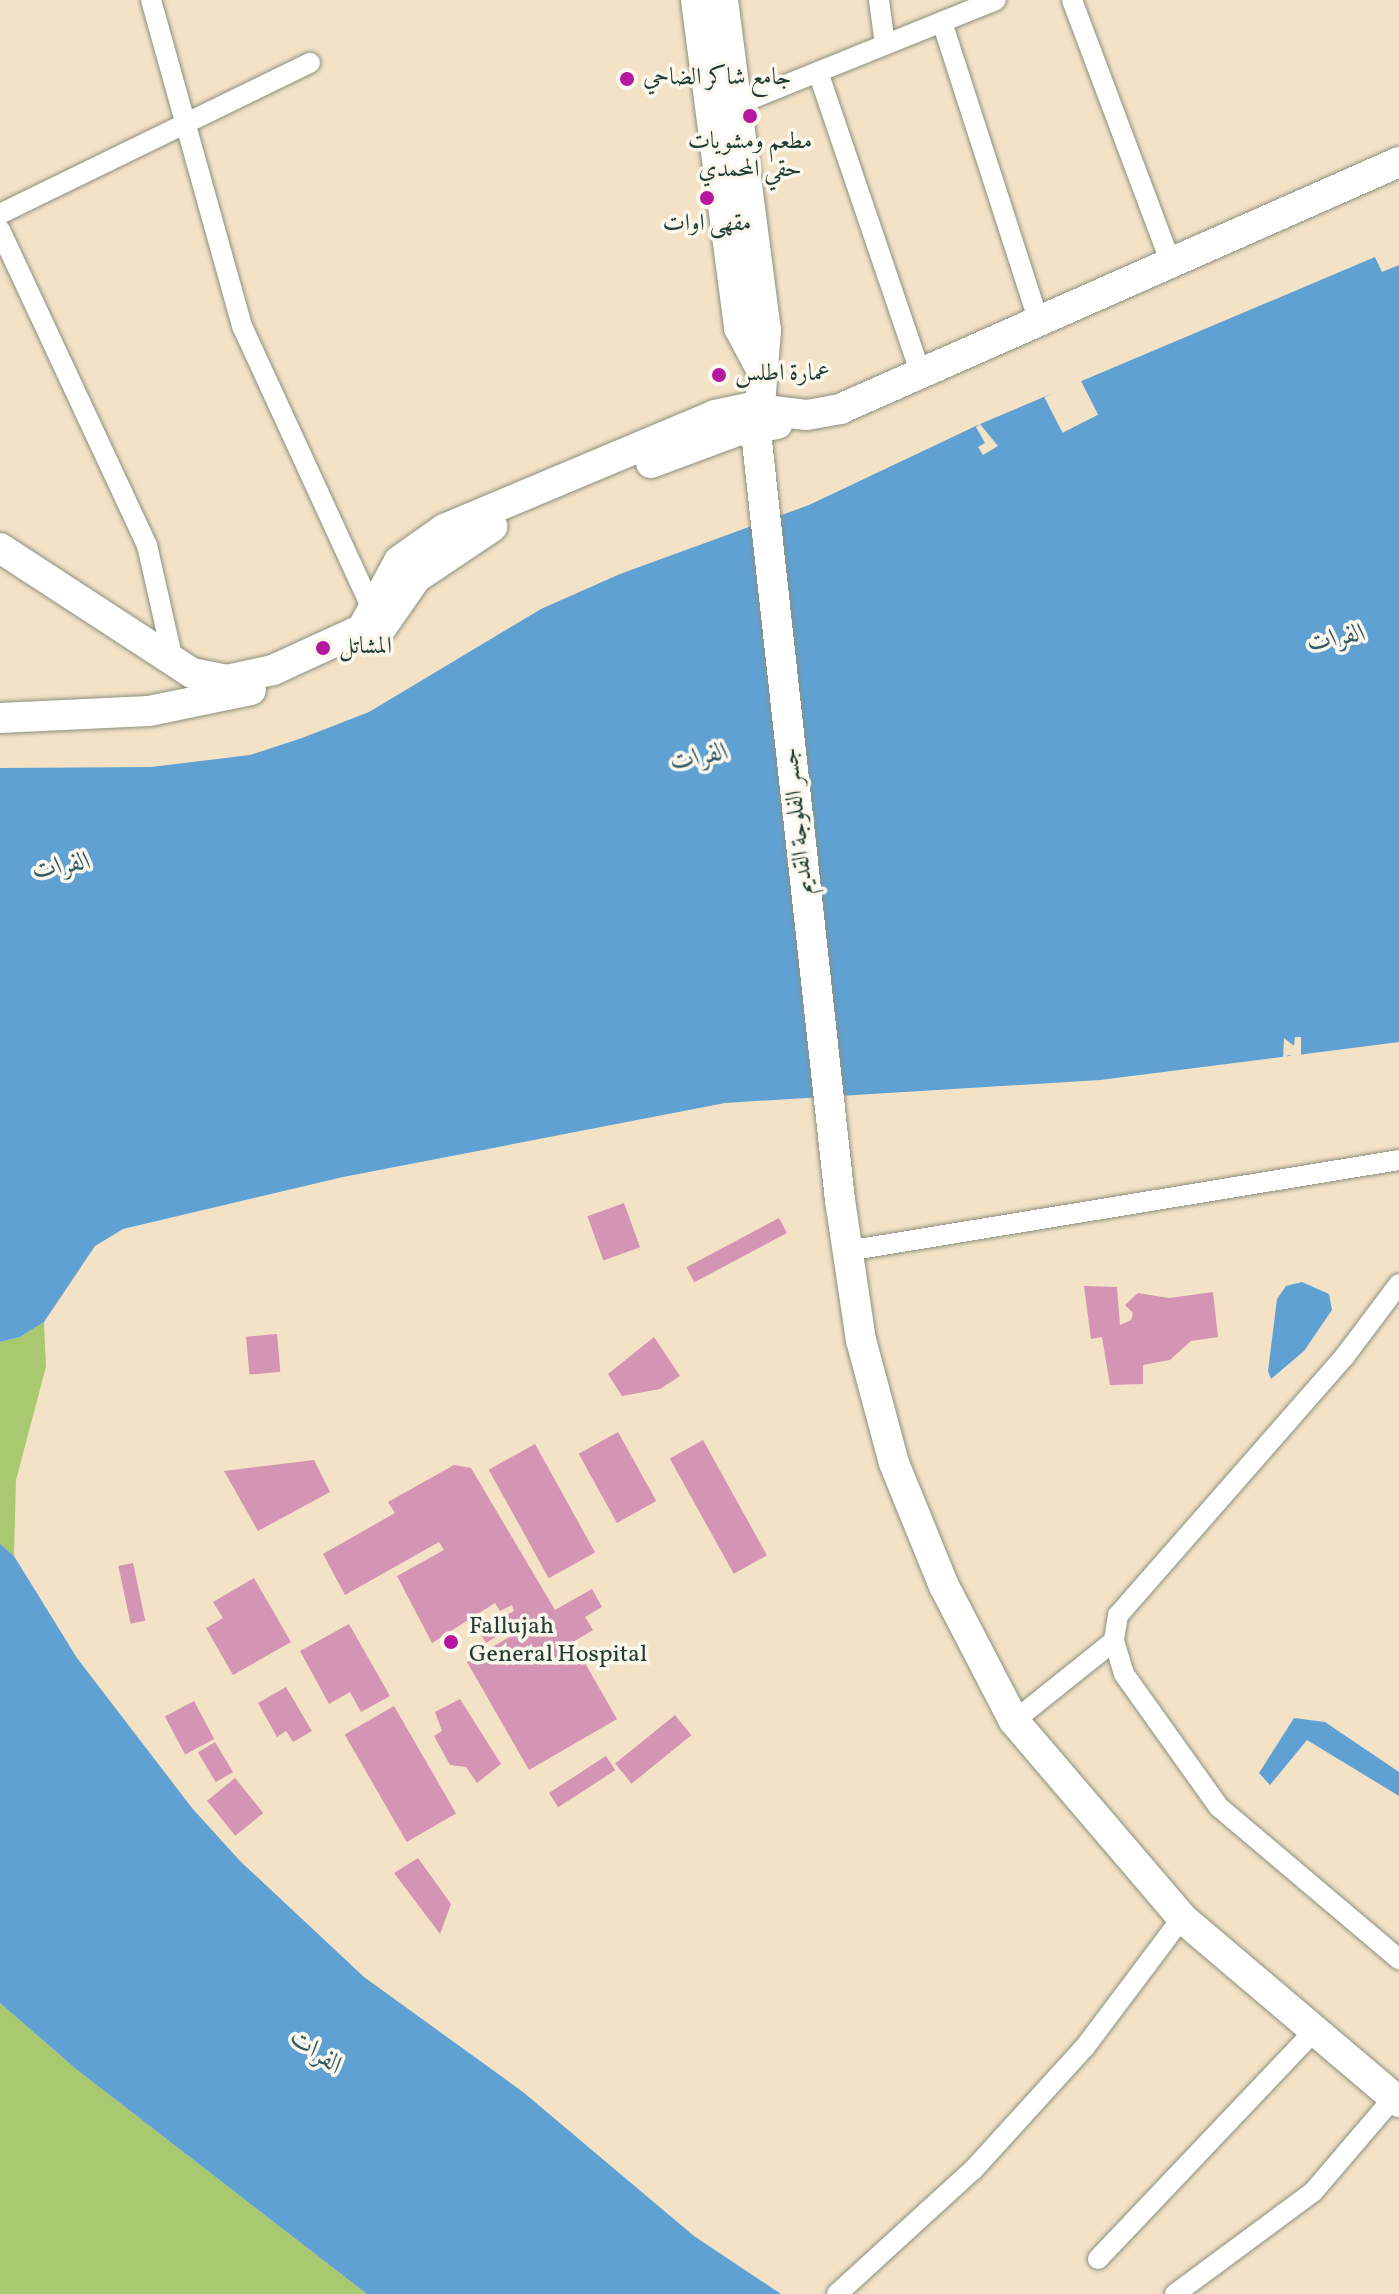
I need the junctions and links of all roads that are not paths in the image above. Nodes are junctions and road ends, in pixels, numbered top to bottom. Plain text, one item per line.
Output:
1 (151, 0) edge
2 (696, 0) edge
3 (723, 0) edge
4 (879, 0) edge
5 (996, 0) edge
6 (1072, 0) edge
7 (942, 22) junction
8 (885, 45) junction
9 (310, 63) dead end
10 (818, 72) junction
11 (736, 105) junction
12 (185, 124) junction
13 (1399, 162) edge
14 (1399, 176) edge
15 (0, 214) edge
16 (0, 230) edge
17 (1171, 264) junction
18 (1039, 323) junction
19 (762, 371) junction
20 (921, 374) junction
21 (760, 425) junction
22 (0, 548) edge
23 (377, 621) junction
24 (178, 663) junction
25 (180, 707) junction
26 (0, 718) edge
27 (1399, 1160) edge
28 (847, 1251) junction
29 (1399, 1284) edge
30 (1114, 1641) junction
31 (1014, 1721) junction
32 (1182, 1918) junction
33 (1399, 1959) edge
34 (1314, 2031) junction
35 (1396, 2100) edge
36 (1098, 2259) dead end
37 (837, 2294) edge
38 (1175, 2294) edge

1 - 12 street
2 - 19 street
3 - 11 street, جسر الفلوجة القديم
4 - 8 street
5 - 7 street
6 - 17 street
7 - 8 street
7 - 18 street
8 - 10 street
9 - 12 street
10 - 11 street
10 - 20 street
11 - 19 street, جسر الفلوجة القديم
12 - 15 street
12 - 23 street
13 - 17 street
14 - 21 street
16 - 24 street
17 - 18 street
18 - 20 street
19 - 21 street, جسر الفلوجة القديم
20 - 21 street
21 - 23 street
21 - 28 street, جسر الفلوجة القديم
22 - 24 street
23 - 24 street
23 - 25 street
24 - 25 street
25 - 26 street
27 - 28 street
28 - 31 street, جسر الفلوجة القديم
29 - 30 street
30 - 31 street
30 - 33 street
31 - 32 street, جسر الفلوجة القديم
32 - 34 street, جسر الفلوجة القديم
32 - 37 street
34 - 35 street, جسر الفلوجة القديم
34 - 36 street
35 - 38 street

